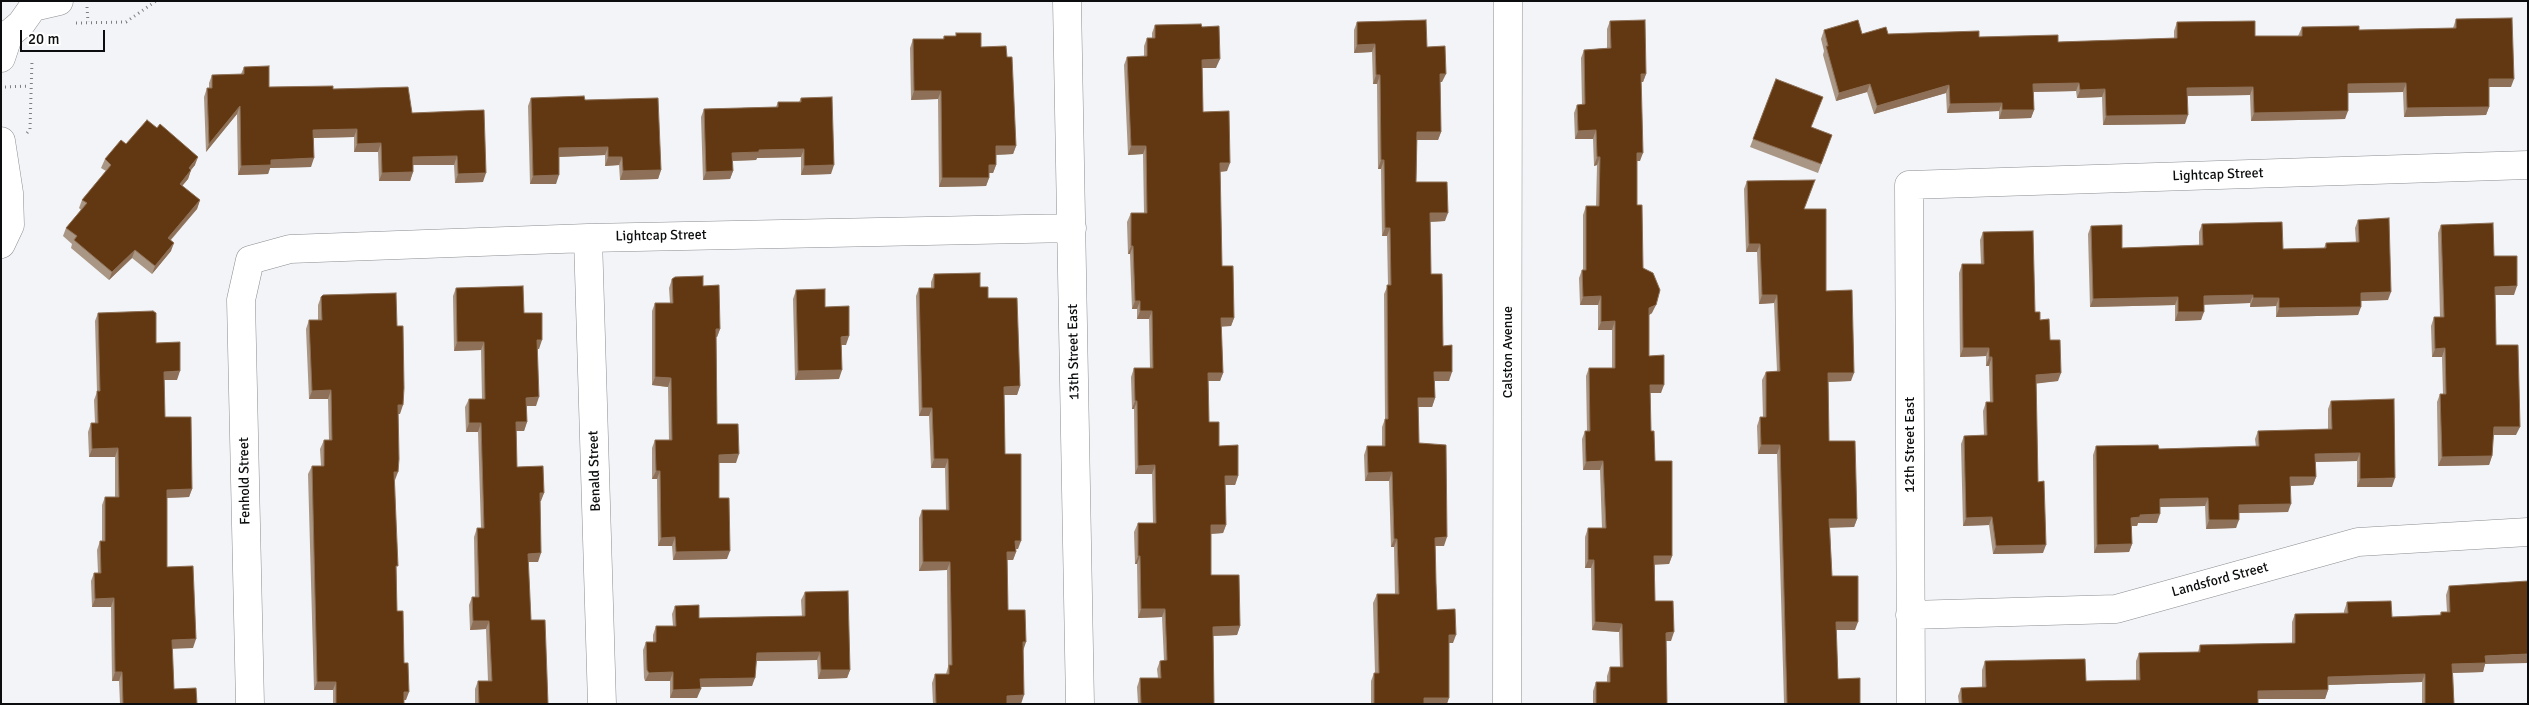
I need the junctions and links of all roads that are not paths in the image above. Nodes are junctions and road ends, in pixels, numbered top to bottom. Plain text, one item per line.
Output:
1 (1067, 1) edge
2 (1508, 1) edge
3 (49, 8) edge
4 (4, 43) edge
5 (1, 141) edge
6 (2528, 165) edge
7 (1909, 185) joint
8 (1072, 228) junction
9 (588, 238) junction
10 (1, 244) edge
11 (250, 260) joint
12 (2528, 532) edge
13 (1910, 615) junction
14 (250, 704) edge
15 (602, 704) edge
16 (1080, 704) edge
17 (1507, 704) edge
18 (1911, 704) edge

1 - 8 street, 13th Street East
2 - 17 street, Calston Avenue
3 - 4 street
5 - 10 street
6 - 7 street, Lightcap Street
7 - 13 street, 12th Street East
8 - 9 street, Lightcap Street
8 - 16 street, 13th Street East
9 - 11 street, Lightcap Street
9 - 15 street, Benald Street
11 - 14 street, Fenhold Street
12 - 13 street, Landsford Street
13 - 18 street, 12th Street East

